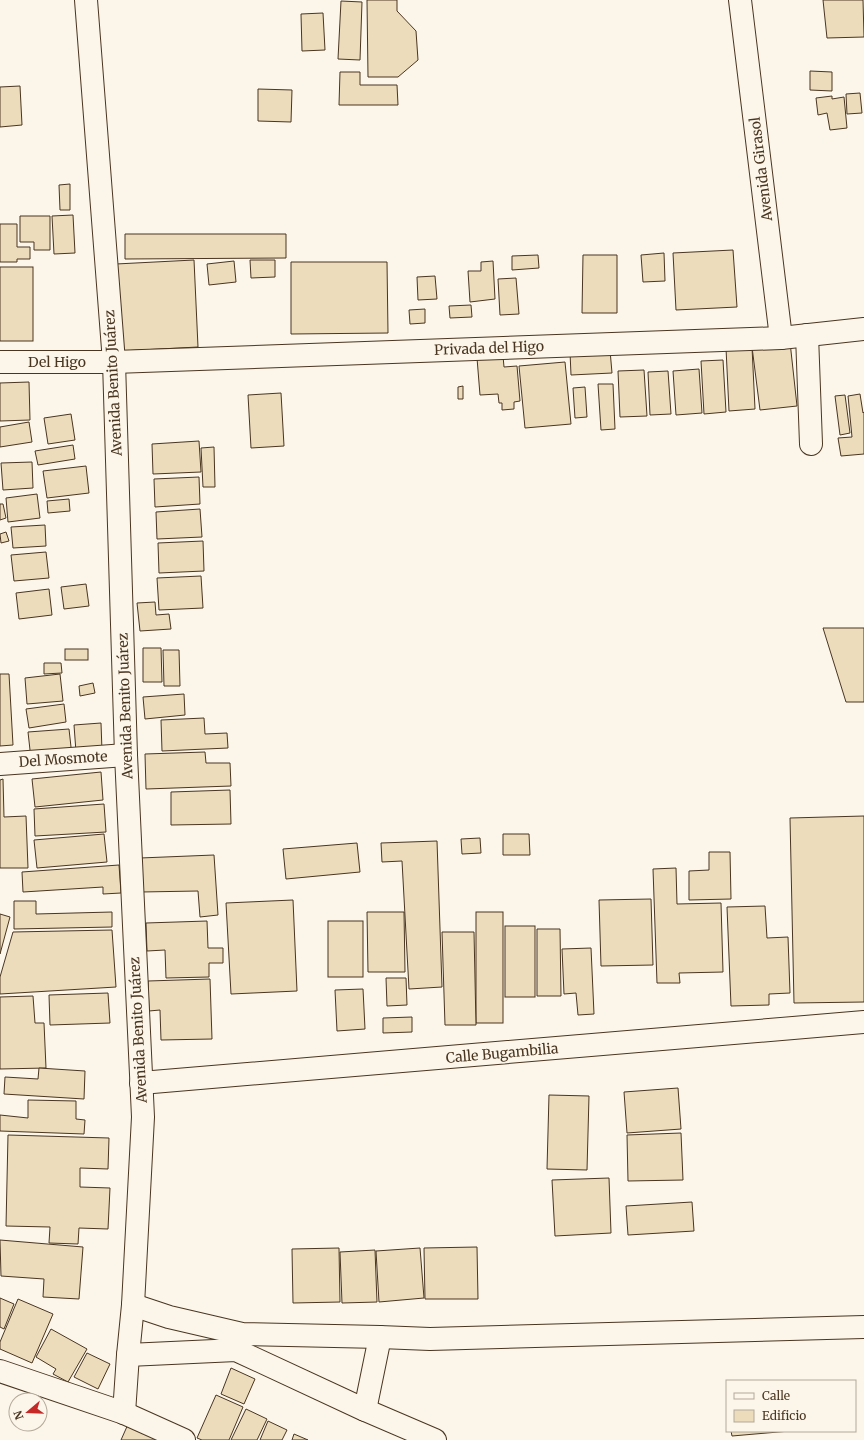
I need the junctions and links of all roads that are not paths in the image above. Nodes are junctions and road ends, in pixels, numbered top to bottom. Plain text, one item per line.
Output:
1 (86, 0) edge
2 (740, 0) edge
3 (864, 330) edge
4 (807, 335) junction
5 (781, 338) junction
6 (0, 362) edge
7 (114, 362) junction
8 (811, 444) dead end
9 (126, 755) junction
10 (0, 764) edge
11 (864, 1022) edge
12 (141, 1083) junction
13 (133, 1305) junction
14 (864, 1327) edge
15 (380, 1337) junction
16 (239, 1342) junction
17 (128, 1355) junction
18 (0, 1371) edge
19 (364, 1410) junction
20 (124, 1413) junction
21 (184, 1440) edge
22 (435, 1440) edge

1 - 7 street, Avenida Benito Juárez
2 - 5 street, Avenida Girasol
3 - 4 street, Privada del Higo
4 - 5 street, Privada del Higo
4 - 8 street
5 - 7 street, Privada del Higo
6 - 7 street, Del Higo
7 - 9 street, Avenida Benito Juárez
9 - 10 street, Del Mosmote
9 - 12 street, Avenida Benito Juárez
11 - 12 street, Calle Bugambilia
12 - 13 street, Avenida Benito Juárez
13 - 16 street
13 - 17 street, Avenida Benito Juárez
14 - 15 street
15 - 16 street
15 - 19 street
16 - 17 street
16 - 19 street
17 - 20 street, Avenida Benito Juárez
18 - 20 street
19 - 22 street
20 - 21 street

